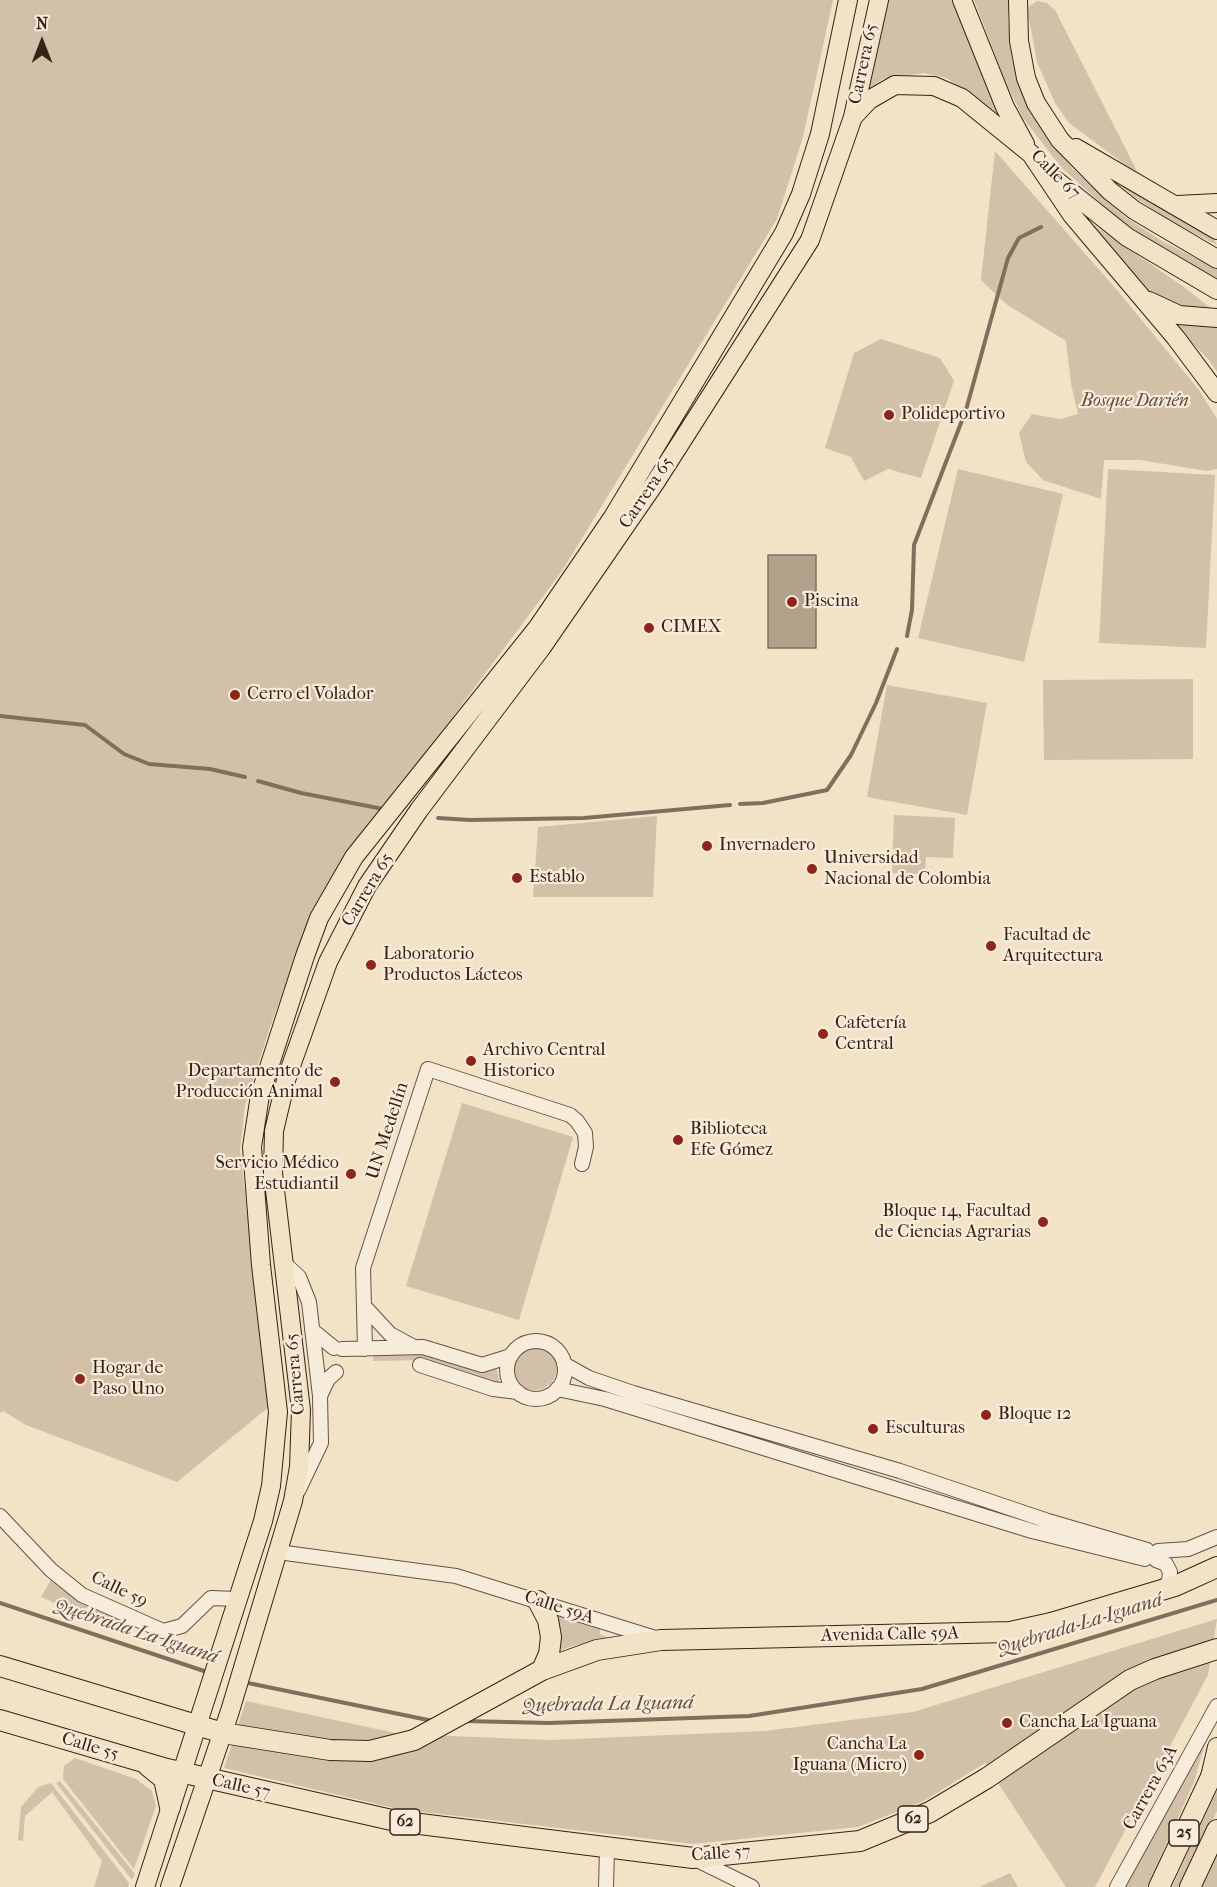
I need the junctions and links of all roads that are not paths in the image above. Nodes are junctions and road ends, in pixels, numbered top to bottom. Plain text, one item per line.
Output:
1 (848, 0) edge
2 (879, 0) edge
3 (962, 0) edge
4 (1018, 0) edge
5 (853, 117) junction
6 (1060, 140) junction
7 (1031, 154) junction
8 (1217, 203) edge
9 (1173, 205) junction
10 (1217, 230) edge
11 (1217, 259) edge
12 (1217, 290) edge
13 (1140, 295) junction
14 (1217, 318) edge
15 (1217, 393) edge
16 (582, 1164) dead end
17 (285, 1264) junction
18 (364, 1306) junction
19 (312, 1330) junction
20 (412, 1347) junction
21 (365, 1349) junction
22 (511, 1356) junction
23 (564, 1364) junction
24 (420, 1365) dead end
25 (336, 1372) dead end
26 (557, 1389) junction
27 (518, 1392) junction
28 (320, 1396) junction
29 (293, 1501) junction
30 (0, 1516) edge
31 (1217, 1537) edge
32 (255, 1544) junction
33 (278, 1552) junction
34 (1151, 1555) junction
35 (1215, 1567) edge
36 (1160, 1590) junction
37 (265, 1601) junction
38 (538, 1601) junction
39 (236, 1602) junction
40 (661, 1640) junction
41 (1217, 1649) edge
42 (1179, 1660) junction
43 (0, 1666) edge
44 (1217, 1666) edge
45 (542, 1670) junction
46 (1217, 1706) edge
47 (0, 1720) edge
48 (197, 1726) junction
49 (223, 1733) junction
50 (1217, 1747) edge
51 (140, 1762) junction
52 (1213, 1772) edge
53 (181, 1773) junction
54 (207, 1779) junction
55 (170, 1807) junction
56 (1217, 1830) edge
57 (607, 1849) junction
58 (693, 1858) junction
59 (145, 1887) edge
60 (171, 1887) edge
61 (606, 1887) edge
62 (752, 1887) edge
63 (1117, 1887) edge
64 (1159, 1887) edge
65 (1190, 1887) edge

1 - 32 main road, Carrera 65
2 - 5 main road, Carrera 65
3 - 7 main road, Calle 67
4 - 6 main road, Calle 67
5 - 7 main road
5 - 17 main road, Carrera 65
6 - 9 main road
6 - 11 main road, Calle 67
7 - 12 main road, Calle 67
7 - 13 main road
8 - 9 main road
9 - 10 main road
13 - 14 main road
13 - 15 main road
16 - 18 street, UN Medellín
17 - 19 street
17 - 29 main road, Carrera 65
18 - 20 street
18 - 21 street
19 - 21 street
19 - 28 street
20 - 21 street
20 - 22 street
22 - 23 street
22 - 27 street
23 - 26 street
23 - 34 street
24 - 27 street
25 - 28 street
26 - 27 street
26 - 34 street
28 - 29 street
29 - 33 main road, Carrera 65
30 - 39 street, Calle 59
31 - 34 street
32 - 37 main road
32 - 39 main road, Carrera 65
33 - 37 main road, Carrera 65
33 - 38 street, Calle 59A
34 - 36 street
35 - 36 highway, Avenida Calle 59A
36 - 40 highway, Avenida Calle 59A
37 - 49 main road, Carrera 65
38 - 40 street, Calle 59A
38 - 45 highway
39 - 48 main road, Carrera 65
40 - 45 highway, Calle 59A
41 - 42 highway, Calle 57 / 62
42 - 44 highway
42 - 58 highway, Calle 57 / 62
43 - 48 highway
45 - 49 highway, Calle 59A
46 - 63 street, Carrera 63A
47 - 51 highway, Calle 55 / 62
48 - 49 highway
48 - 53 main road, Carrera 65
49 - 54 main road, Carrera 65
50 - 52 main road
51 - 53 highway, Calle 55 / 62
51 - 55 highway
52 - 64 highway, 25
53 - 54 highway, Calle 57 / 62
53 - 55 main road, Carrera 65
54 - 57 highway, Calle 57 / 62
54 - 60 main road, Carrera 65
55 - 59 main road, Carrera 65
56 - 65 highway, 25
57 - 58 highway, Calle 57 / 62
57 - 61 street
58 - 62 street

